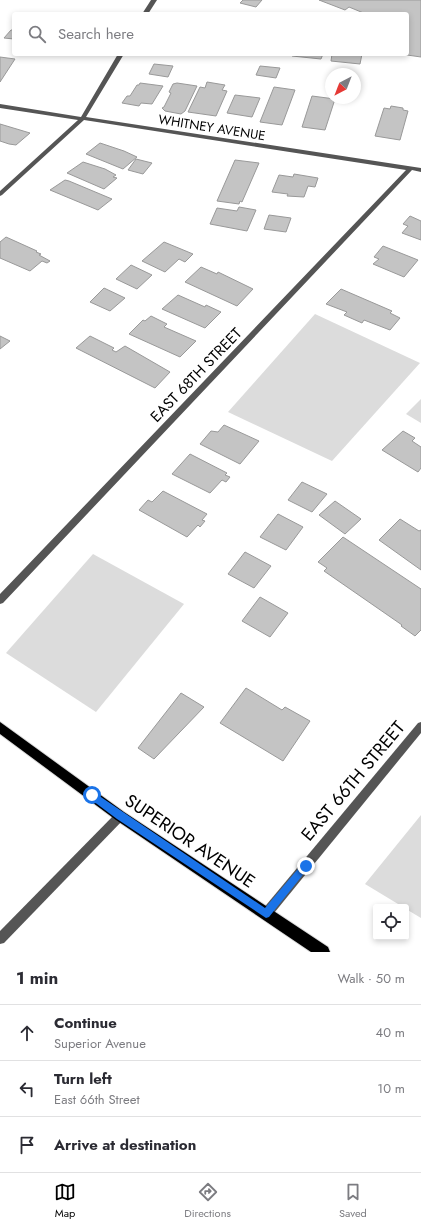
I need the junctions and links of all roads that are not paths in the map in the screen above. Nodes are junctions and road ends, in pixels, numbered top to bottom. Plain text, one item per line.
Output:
1 (154, 0) edge
2 (147, 12) edge
3 (120, 56) edge
4 (0, 106) edge
5 (82, 119) junction
6 (410, 169) junction
7 (421, 170) edge
8 (0, 194) edge
9 (0, 600) edge
10 (421, 726) edge
11 (0, 728) edge
12 (120, 816) junction
13 (266, 914) junction
14 (0, 940) edge
15 (323, 952) edge

1 - 2 street
3 - 5 street
4 - 5 street, WHITNEY AVENUE
5 - 6 street, WHITNEY AVENUE
5 - 8 street
6 - 7 street, WHITNEY AVENUE
6 - 9 street, EAST 68TH STREET
10 - 13 street, EAST 66TH STREET
11 - 12 main road, SUPERIOR AVENUE
12 - 13 main road, SUPERIOR AVENUE
12 - 14 street
13 - 15 main road, SUPERIOR AVENUE

